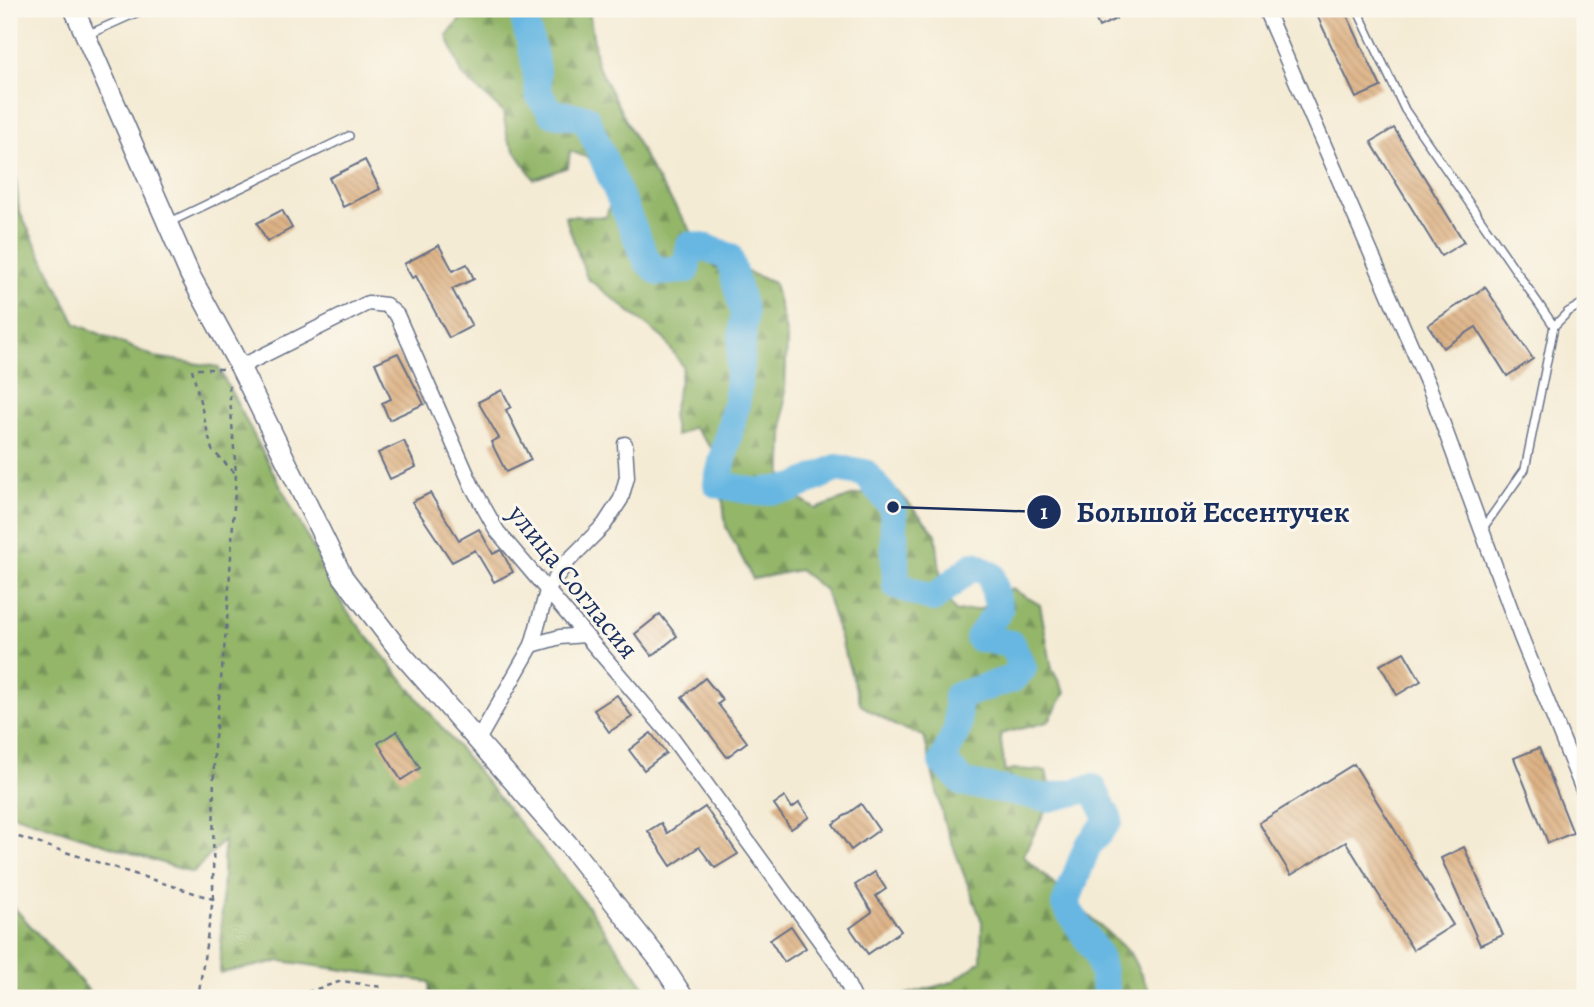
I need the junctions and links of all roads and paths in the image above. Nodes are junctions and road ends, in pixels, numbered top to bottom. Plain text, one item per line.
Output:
1 (74, 9) edge
2 (145, 9) edge
3 (1265, 9) edge
4 (1357, 9) edge
5 (87, 36) junction
6 (349, 136) dead end
7 (166, 224) junction
8 (1585, 302) edge
9 (1554, 326) junction
10 (232, 372) junction
11 (625, 444) dead end
12 (236, 474) junction
13 (1483, 528) junction
14 (547, 591) junction
15 (585, 635) junction
16 (532, 645) junction
17 (478, 740) junction
18 (1585, 794) edge
19 (9, 834) edge
20 (213, 898) junction
21 (382, 987) dead end
22 (198, 998) edge
23 (288, 998) edge
24 (684, 998) edge
25 (854, 998) edge

1 - 5 street
2 - 5 lane
3 - 13 street
4 - 9 lane
5 - 7 street
6 - 7 lane
7 - 10 street
8 - 9 lane
9 - 13 lane
10 - 12 path
10 - 12 path
10 - 14 street, улица Согласия
10 - 17 street
11 - 14 street
12 - 20 path
13 - 18 street
14 - 15 street, улица Согласия
14 - 16 street
15 - 16 street
15 - 25 street, улица Согласия
16 - 17 street
17 - 24 street
19 - 20 path
20 - 22 path
21 - 23 path

